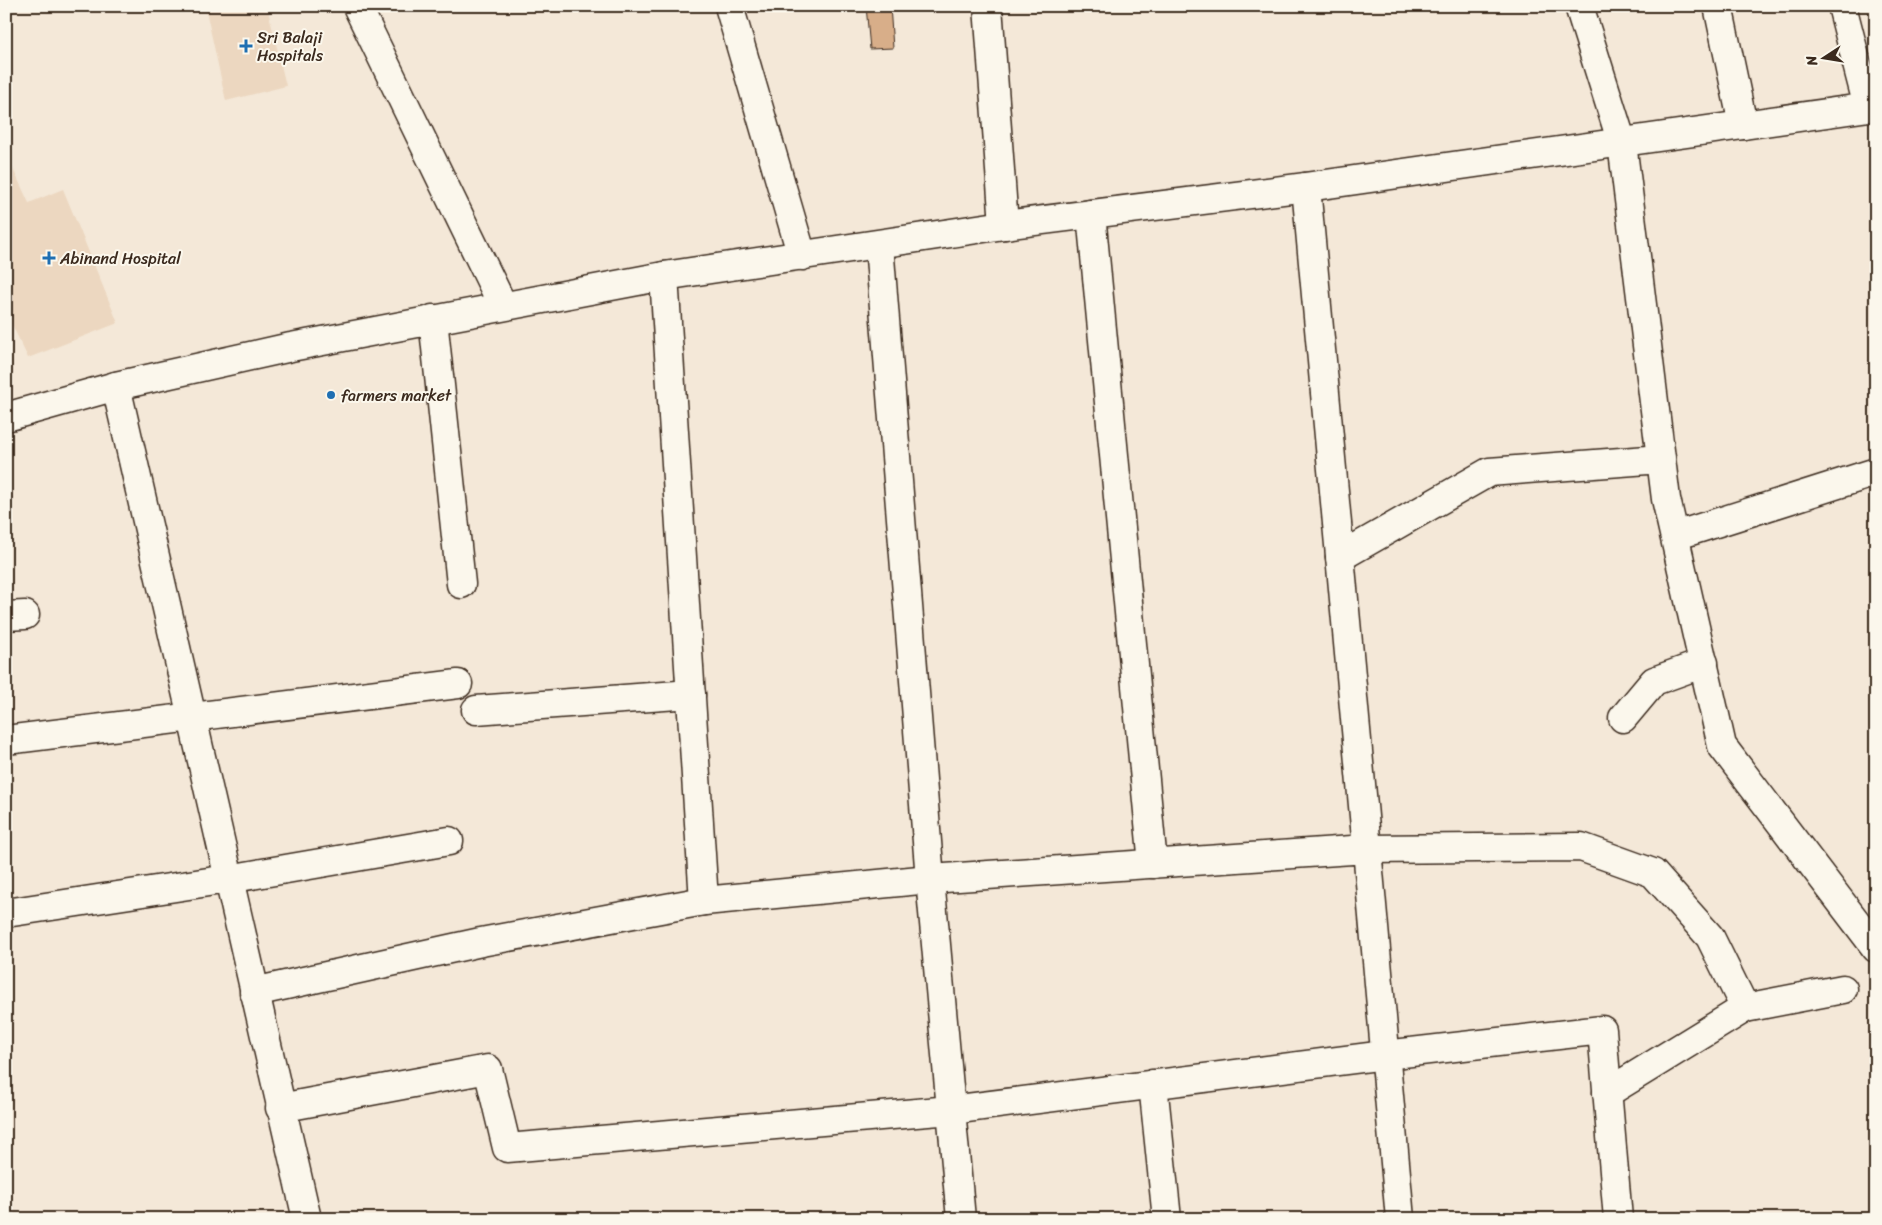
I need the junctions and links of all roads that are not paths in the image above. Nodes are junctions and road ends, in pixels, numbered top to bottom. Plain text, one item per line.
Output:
1 (357, 6) edge
2 (729, 6) edge
3 (988, 6) edge
4 (1578, 6) edge
5 (1718, 6) edge
6 (1842, 6) edge
7 (1872, 106) edge
8 (1743, 125) junction
9 (1622, 142) junction
10 (1306, 187) junction
11 (1091, 214) junction
12 (1004, 225) junction
13 (880, 245) junction
14 (802, 256) junction
15 (664, 276) junction
16 (503, 306) junction
17 (433, 319) junction
18 (116, 386) junction
19 (6, 416) edge
20 (1662, 459) junction
21 (1876, 472) edge
22 (1675, 536) junction
23 (1340, 557) junction
24 (461, 584) dead end
25 (1704, 663) junction
26 (458, 684) dead end
27 (691, 694) junction
28 (476, 710) dead end
29 (192, 717) junction
30 (1623, 718) dead end
31 (6, 740) edge
32 (449, 841) dead end
33 (1366, 849) junction
34 (1153, 864) junction
35 (228, 879) junction
36 (930, 879) junction
37 (704, 901) junction
38 (6, 913) edge
39 (1876, 948) edge
40 (1843, 989) dead end
41 (254, 992) junction
42 (1745, 1008) junction
43 (1385, 1055) junction
44 (1153, 1084) junction
45 (1608, 1093) junction
46 (280, 1108) junction
47 (951, 1110) junction
48 (307, 1219) edge
49 (961, 1219) edge
50 (1167, 1219) edge
51 (1400, 1219) edge
52 (1618, 1219) edge

1 - 16 street
2 - 14 street
3 - 12 street
4 - 9 street
5 - 8 street
6 - 7 street
7 - 8 street
8 - 9 street
9 - 10 street
9 - 20 street
10 - 11 street
10 - 23 street
11 - 12 street
11 - 34 street
12 - 13 street
13 - 14 street
13 - 36 street
14 - 15 street
15 - 16 street
15 - 27 street
16 - 17 street
17 - 18 street
17 - 24 street
18 - 19 street
18 - 29 street
20 - 22 street
20 - 23 street
21 - 22 street
22 - 25 street
23 - 33 street
25 - 30 street
25 - 39 street
26 - 29 street
27 - 28 street
27 - 37 street
29 - 31 street
29 - 35 street
32 - 35 street
33 - 34 street
33 - 42 street
33 - 43 street
34 - 36 street
35 - 38 street
35 - 41 street
36 - 37 street
36 - 47 street
37 - 41 street
40 - 42 street
41 - 46 street
42 - 45 street
43 - 44 street
43 - 45 street
43 - 51 street
44 - 47 street
44 - 50 street
45 - 52 street
46 - 47 street
46 - 48 street
47 - 49 street

